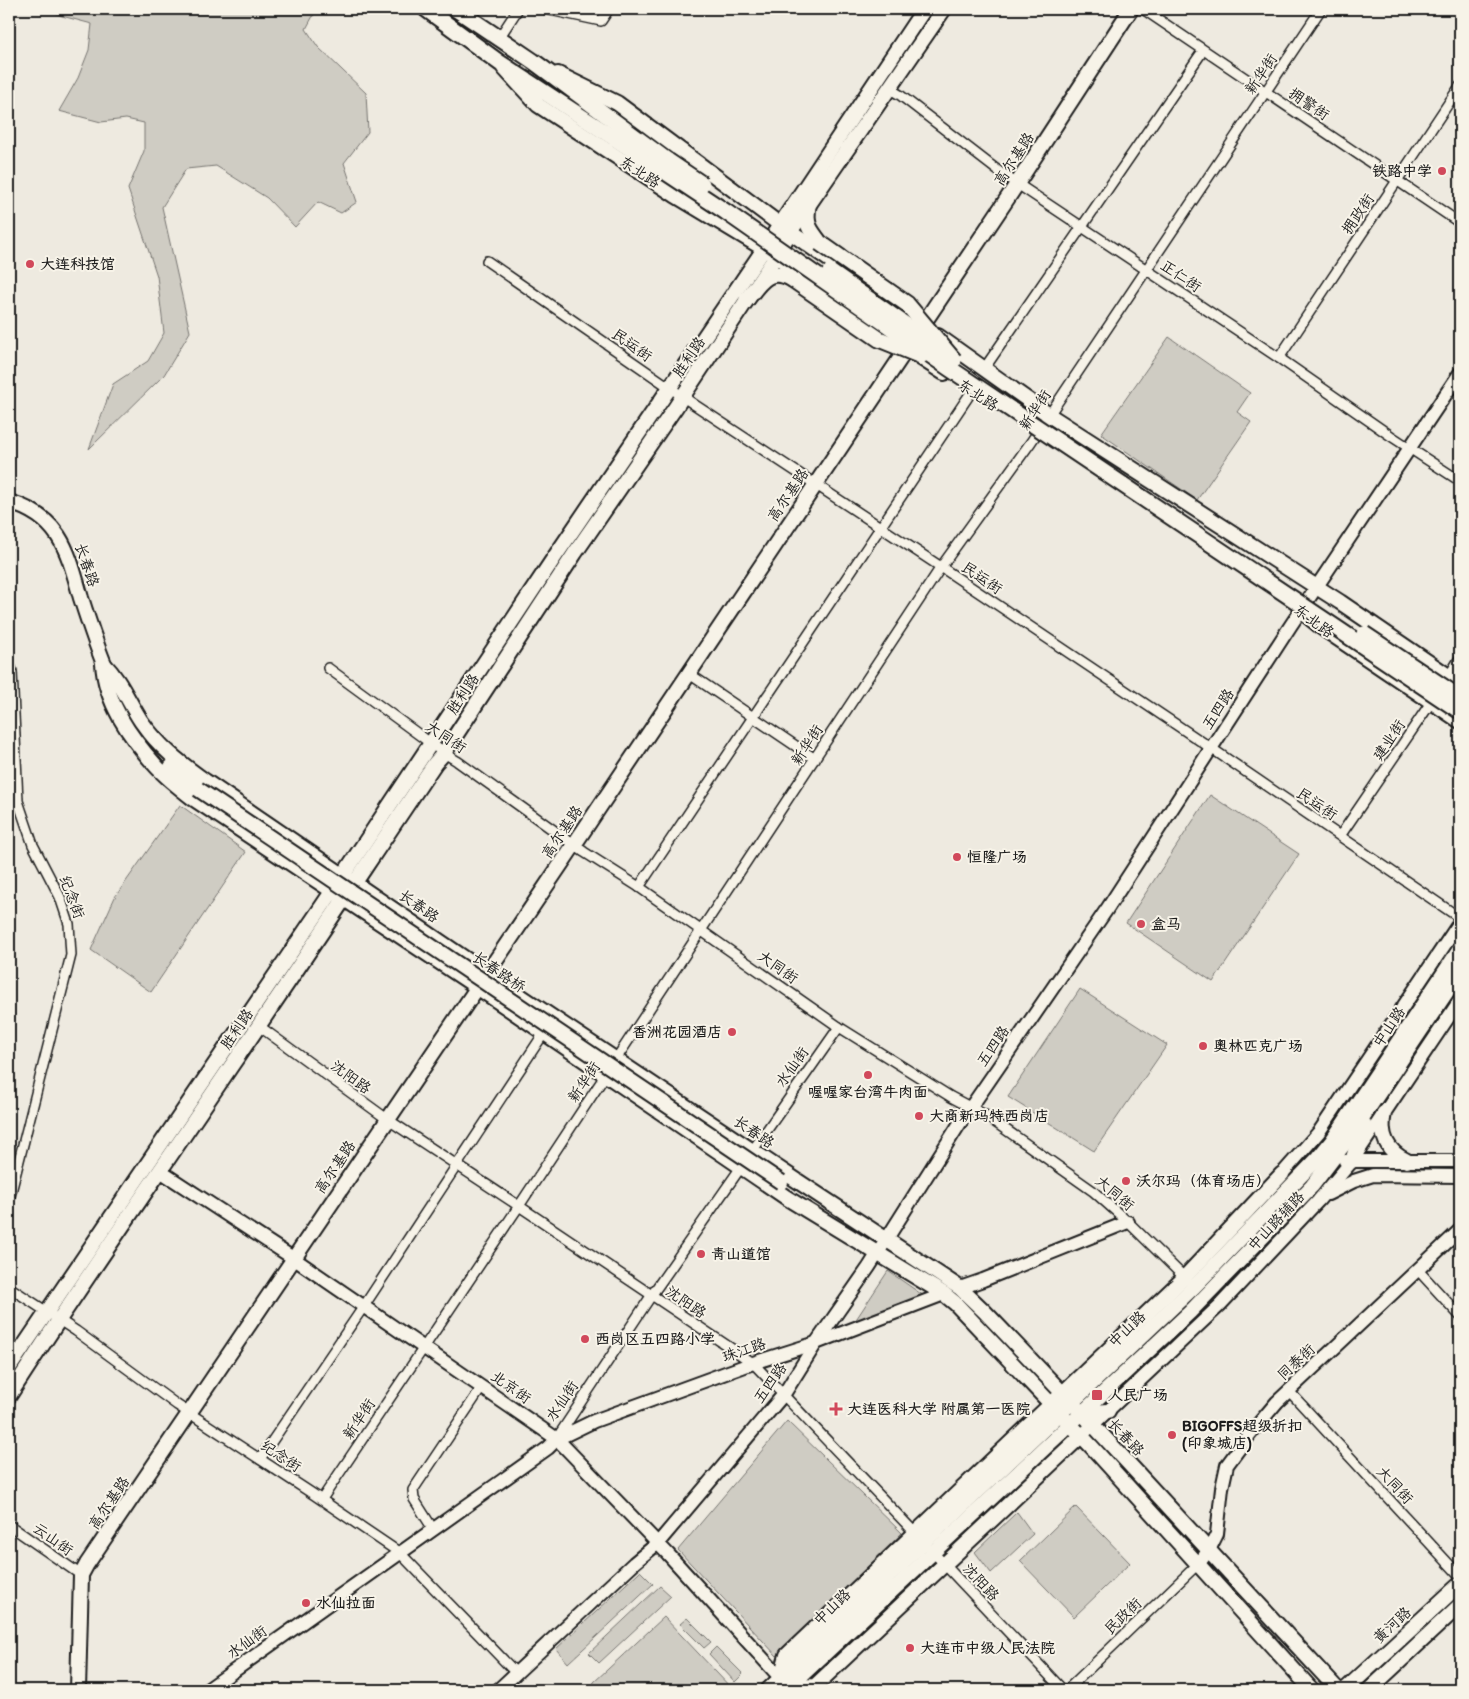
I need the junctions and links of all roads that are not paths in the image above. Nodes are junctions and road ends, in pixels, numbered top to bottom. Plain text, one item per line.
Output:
1 (426, 9) edge
2 (456, 9) edge
3 (518, 9) edge
4 (544, 9) edge
5 (609, 9) edge
6 (924, 9) edge
7 (944, 9) edge
8 (1131, 9) edge
9 (1143, 9) edge
10 (1321, 9) edge
11 (499, 38) junction
12 (1200, 55) dead end
13 (533, 61) junction
14 (500, 63) junction
15 (1460, 86) edge
16 (890, 89) junction
17 (1266, 91) junction
18 (666, 166) junction
19 (1398, 180) junction
20 (1017, 184) junction
21 (808, 206) junction
22 (1460, 223) edge
23 (1081, 227) junction
24 (785, 228) junction
25 (770, 253) junction
26 (487, 261) dead end
27 (1146, 269) junction
28 (747, 300) junction
29 (922, 325) junction
30 (906, 349) junction
31 (1279, 358) junction
32 (951, 364) junction
33 (984, 369) junction
34 (1460, 373) edge
35 (670, 387) junction
36 (972, 391) junction
37 (682, 396) junction
38 (1049, 414) junction
39 (1037, 434) junction
40 (1410, 448) junction
41 (1460, 481) edge
42 (815, 484) junction
43 (9, 502) edge
44 (880, 527) junction
45 (941, 567) junction
46 (1317, 588) junction
47 (1302, 611) junction
48 (1460, 658) edge
49 (9, 663) edge
50 (103, 663) junction
51 (328, 668) dead end
52 (688, 673) junction
53 (1454, 680) edge
54 (1460, 698) edge
55 (1431, 702) junction
56 (1460, 711) edge
57 (753, 717) junction
58 (1460, 721) edge
59 (431, 744) junction
60 (1212, 748) junction
61 (444, 753) junction
62 (815, 758) junction
63 (198, 789) joint
64 (1340, 836) junction
65 (573, 844) junction
66 (350, 878) junction
67 (639, 887) junction
68 (338, 895) junction
69 (1460, 920) edge
70 (702, 930) junction
71 (1460, 949) edge
72 (1460, 972) edge
73 (486, 973) junction
74 (477, 987) junction
75 (1460, 1000) edge
76 (259, 1026) junction
77 (839, 1027) junction
78 (544, 1034) junction
79 (616, 1059) junction
80 (605, 1076) junction
81 (970, 1108) junction
82 (1368, 1109) junction
83 (1384, 1113) junction
84 (387, 1120) junction
85 (754, 1151) junction
86 (1352, 1161) junction
87 (1407, 1161) junction
88 (1460, 1161) edge
89 (1315, 1162) junction
90 (1332, 1162) junction
91 (457, 1165) junction
92 (742, 1167) junction
93 (160, 1170) junction
94 (1282, 1174) junction
95 (1460, 1176) edge
96 (781, 1182) junction
97 (9, 1200) edge
98 (826, 1200) junction
99 (1318, 1201) junction
100 (519, 1206) junction
101 (817, 1215) junction
102 (1128, 1222) junction
103 (1460, 1230) edge
104 (886, 1239) junction
105 (877, 1252) junction
106 (293, 1258) junction
107 (1417, 1269) junction
108 (1189, 1282) junction
109 (9, 1287) edge
110 (960, 1288) junction
111 (944, 1294) junction
112 (651, 1296) junction
113 (1205, 1298) junction
114 (364, 1306) junction
115 (53, 1316) junction
116 (1460, 1316) edge
117 (816, 1343) junction
118 (424, 1347) junction
119 (754, 1363) junction
120 (9, 1368) edge
121 (482, 1387) junction
122 (1289, 1391) junction
123 (784, 1394) junction
124 (9, 1396) edge
125 (1072, 1403) junction
126 (1108, 1411) junction
127 (191, 1413) junction
128 (1061, 1415) junction
129 (1093, 1424) junction
130 (1081, 1436) junction
131 (557, 1439) junction
132 (260, 1459) junction
133 (322, 1499) junction
134 (9, 1526) edge
135 (433, 1530) junction
136 (924, 1542) junction
137 (658, 1543) junction
138 (1209, 1550) junction
139 (400, 1553) junction
140 (1198, 1563) junction
141 (945, 1565) junction
142 (81, 1576) junction
143 (1460, 1576) edge
144 (1460, 1584) edge
145 (1460, 1605) edge
146 (787, 1654) junction
147 (766, 1662) junction
148 (516, 1673) junction
149 (787, 1686) edge
150 (78, 1690) edge
151 (207, 1690) edge
152 (498, 1690) edge
153 (768, 1690) edge
154 (1063, 1690) edge
155 (1067, 1690) edge
156 (1312, 1690) edge
157 (1338, 1690) edge
158 (1346, 1690) edge
159 (1369, 1690) edge

1 - 14 highway, 东北路
2 - 11 highway, 东北路
3 - 11 street
4 - 5 street
6 - 24 main road, 胜利路
7 - 16 main road, 胜利路
8 - 20 main road, 高尔基路
9 - 17 street, 拥警街
10 - 17 street, 新华街
11 - 13 highway, 东北路
12 - 23 street
13 - 18 highway, 东北路
13 - 24 main road, 东北路
14 - 18 highway, 东北路
14 - 25 main road, 东北路
15 - 19 street, 拥政街
16 - 20 street, 正仁街
16 - 21 main road, 胜利路
17 - 19 street, 拥警街
17 - 27 street, 新华街
18 - 32 highway, 东北路, bridge
19 - 22 street, 拥警街
19 - 31 street, 拥政街
20 - 23 street, 正仁街
20 - 29 main road, 高尔基路
21 - 24 main road, 胜利路
21 - 32 highway, bridge
23 - 27 street, 正仁街
23 - 33 street
24 - 25 main road, 胜利路
24 - 29 main road, 东北路
25 - 28 main road, 胜利路
25 - 30 main road, 东北路
25 - 35 main road, 胜利路
26 - 35 street, 民运街
27 - 31 street, 正仁街
27 - 38 street, 新华街
28 - 32 highway, bridge
28 - 37 main road, 胜利路
29 - 30 main road, 高尔基路
29 - 33 main road, 东北路
30 - 36 main road, 东北路
30 - 42 main road, 高尔基路
31 - 40 street, 正仁街
32 - 54 highway, 东北路, bridge
32 - 56 highway, 东北路, bridge
33 - 38 main road, 东北路
34 - 40 main road, 五四路
35 - 37 street, 民运街
35 - 59 main road, 胜利路
36 - 39 main road, 东北路
36 - 44 street
37 - 42 street, 民运街
37 - 61 main road, 胜利路
38 - 39 street, 新华街
38 - 46 main road, 东北路
39 - 45 street, 新华街
39 - 47 main road, 东北路
40 - 41 street, 正仁街
40 - 46 main road, 五四路
42 - 44 street, 民运街
42 - 52 main road, 高尔基路
43 - 50 main road, 长春路
44 - 45 street, 民运街
44 - 57 street
45 - 60 street, 民运街
45 - 62 street, 新华街
46 - 47 main road, 五四路
46 - 53 main road, 东北路
47 - 55 main road, 东北路
47 - 60 main road, 五四路
48 - 53 street, 建业街
49 - 97 street, 纪念街
50 - 63 main road, 长春路
50 - 66 main road, 长春路
50 - 68 main road, 长春路
51 - 59 street, 大同街
52 - 57 street
52 - 65 main road, 高尔基路
53 - 55 street, 建业街
55 - 58 main road, 东北路
55 - 64 street, 建业街
57 - 62 street
57 - 67 street
59 - 61 street, 大同街
59 - 66 main road, 胜利路
60 - 64 street, 民运街
60 - 81 main road, 五四路
61 - 65 street, 大同街
61 - 66 main road, 胜利路
62 - 70 street, 新华街
63 - 96 main road, 长春路桥, bridge
64 - 69 street, 民运街
65 - 67 street, 大同街
65 - 73 main road, 高尔基路
66 - 68 main road, 胜利路
66 - 73 main road, 长春路
67 - 70 street, 大同街
68 - 74 main road, 长春路
68 - 76 main road, 胜利路
68 - 115 main road, 胜利路
69 - 94 main road, 中山路辅路
70 - 77 street, 大同街
70 - 79 street, 新华街
71 - 89 main road, 中山路
72 - 82 main road, 中山路
73 - 74 main road, 高尔基路
73 - 79 main road, 长春路
74 - 78 main road, 长春路
74 - 84 main road, 高尔基路
75 - 83 main road, 中山路辅路
76 - 84 street, 沈阳路
76 - 93 main road, 胜利路
77 - 81 street, 大同街
77 - 85 street, 水仙街
78 - 80 main road, 长春路
78 - 91 street
79 - 80 street, 新华街
79 - 85 main road, 长春路
80 - 92 main road, 长春路
80 - 100 street, 新华街
81 - 102 street, 大同街
81 - 104 main road, 五四路
82 - 86 main road
82 - 90 main road, 中山路
83 - 86 main road, 中山路辅路
83 - 87 main road
84 - 91 street, 沈阳路
84 - 106 main road, 高尔基路
85 - 92 street, 水仙街
85 - 98 main road, 长春路
86 - 87 main road
86 - 90 main road
86 - 99 main road, 中山路辅路
87 - 88 main road
89 - 90 main road
89 - 94 main road
89 - 108 main road, 中山路
90 - 113 main road, 中山路
91 - 100 street, 沈阳路
91 - 114 street
92 - 101 main road, 长春路
92 - 112 street, 水仙街
93 - 106 main road, 北京街
93 - 115 main road, 胜利路
94 - 108 main road
95 - 99 main road
96 - 98 main road
96 - 101 main road
98 - 104 main road, 长春路
99 - 126 main road, 中山路辅路
100 - 112 street, 沈阳路
100 - 118 street, 新华街
101 - 105 main road, 长春路
102 - 108 street, 大同街
102 - 110 main road
103 - 107 main road, 同泰街
104 - 105 main road, 五四路
104 - 110 main road, 长春路
105 - 111 main road, 长春路
105 - 117 main road, 五四路
106 - 114 main road, 北京街
106 - 127 main road, 高尔基路
107 - 116 street
107 - 122 main road, 同泰街
108 - 113 street, 大同街
108 - 125 main road, 中山路
108 - 125 main road
109 - 115 street, 纪念街
110 - 125 main road, 长春路
111 - 117 main road, 珠江路
111 - 128 main road, 长春路
112 - 119 street, 沈阳路
112 - 131 street, 水仙街
113 - 125 main road, 中山路
114 - 118 main road, 北京街
114 - 132 street
115 - 120 main road, 胜利路
115 - 124 main road, 胜利路
115 - 127 street, 纪念街
117 - 119 main road, 珠江路
117 - 123 main road, 五四路
118 - 121 main road, 北京街
118 - 133 street, 新华街
119 - 123 street, 沈阳路
119 - 131 main road, 珠江路
121 - 131 main road, 北京街
121 - 135 street
122 - 138 main road, 同泰街
122 - 143 street, 大同街
123 - 136 street, 沈阳路
123 - 137 main road, 五四路
125 - 126 main road
125 - 128 main road, 中山路
125 - 129 main road, 长春路
126 - 129 main road, 中山路辅路
127 - 132 street, 纪念街
127 - 142 main road, 高尔基路
128 - 130 main road, 长春路
128 - 136 main road
128 - 136 main road, 中山路
129 - 130 main road, 中山路辅路
129 - 138 main road, 长春路
130 - 140 main road, 长春路
130 - 141 main road
131 - 135 main road, 水仙街
131 - 137 main road, 北京街
132 - 133 street, 纪念街
133 - 139 street, 纪念街
134 - 142 street, 云山街
135 - 139 main road, 水仙街
136 - 141 street, 沈阳路
136 - 146 main road
136 - 149 main road, 中山路
137 - 147 main road, 北京街
137 - 148 main road, 五四路
138 - 140 main road, 同泰街
138 - 157 main road, 长春路
139 - 148 street, 纪念街
139 - 151 main road, 水仙街
140 - 155 street, 民政街
140 - 156 main road, 长春路
141 - 149 main road
141 - 154 street, 沈阳路
142 - 150 main road, 高尔基路
144 - 158 main road, 黄河路
145 - 159 main road
146 - 147 main road
146 - 149 main road
147 - 149 main road, 北京街
148 - 152 main road, 五四路
149 - 153 main road, 中山路

